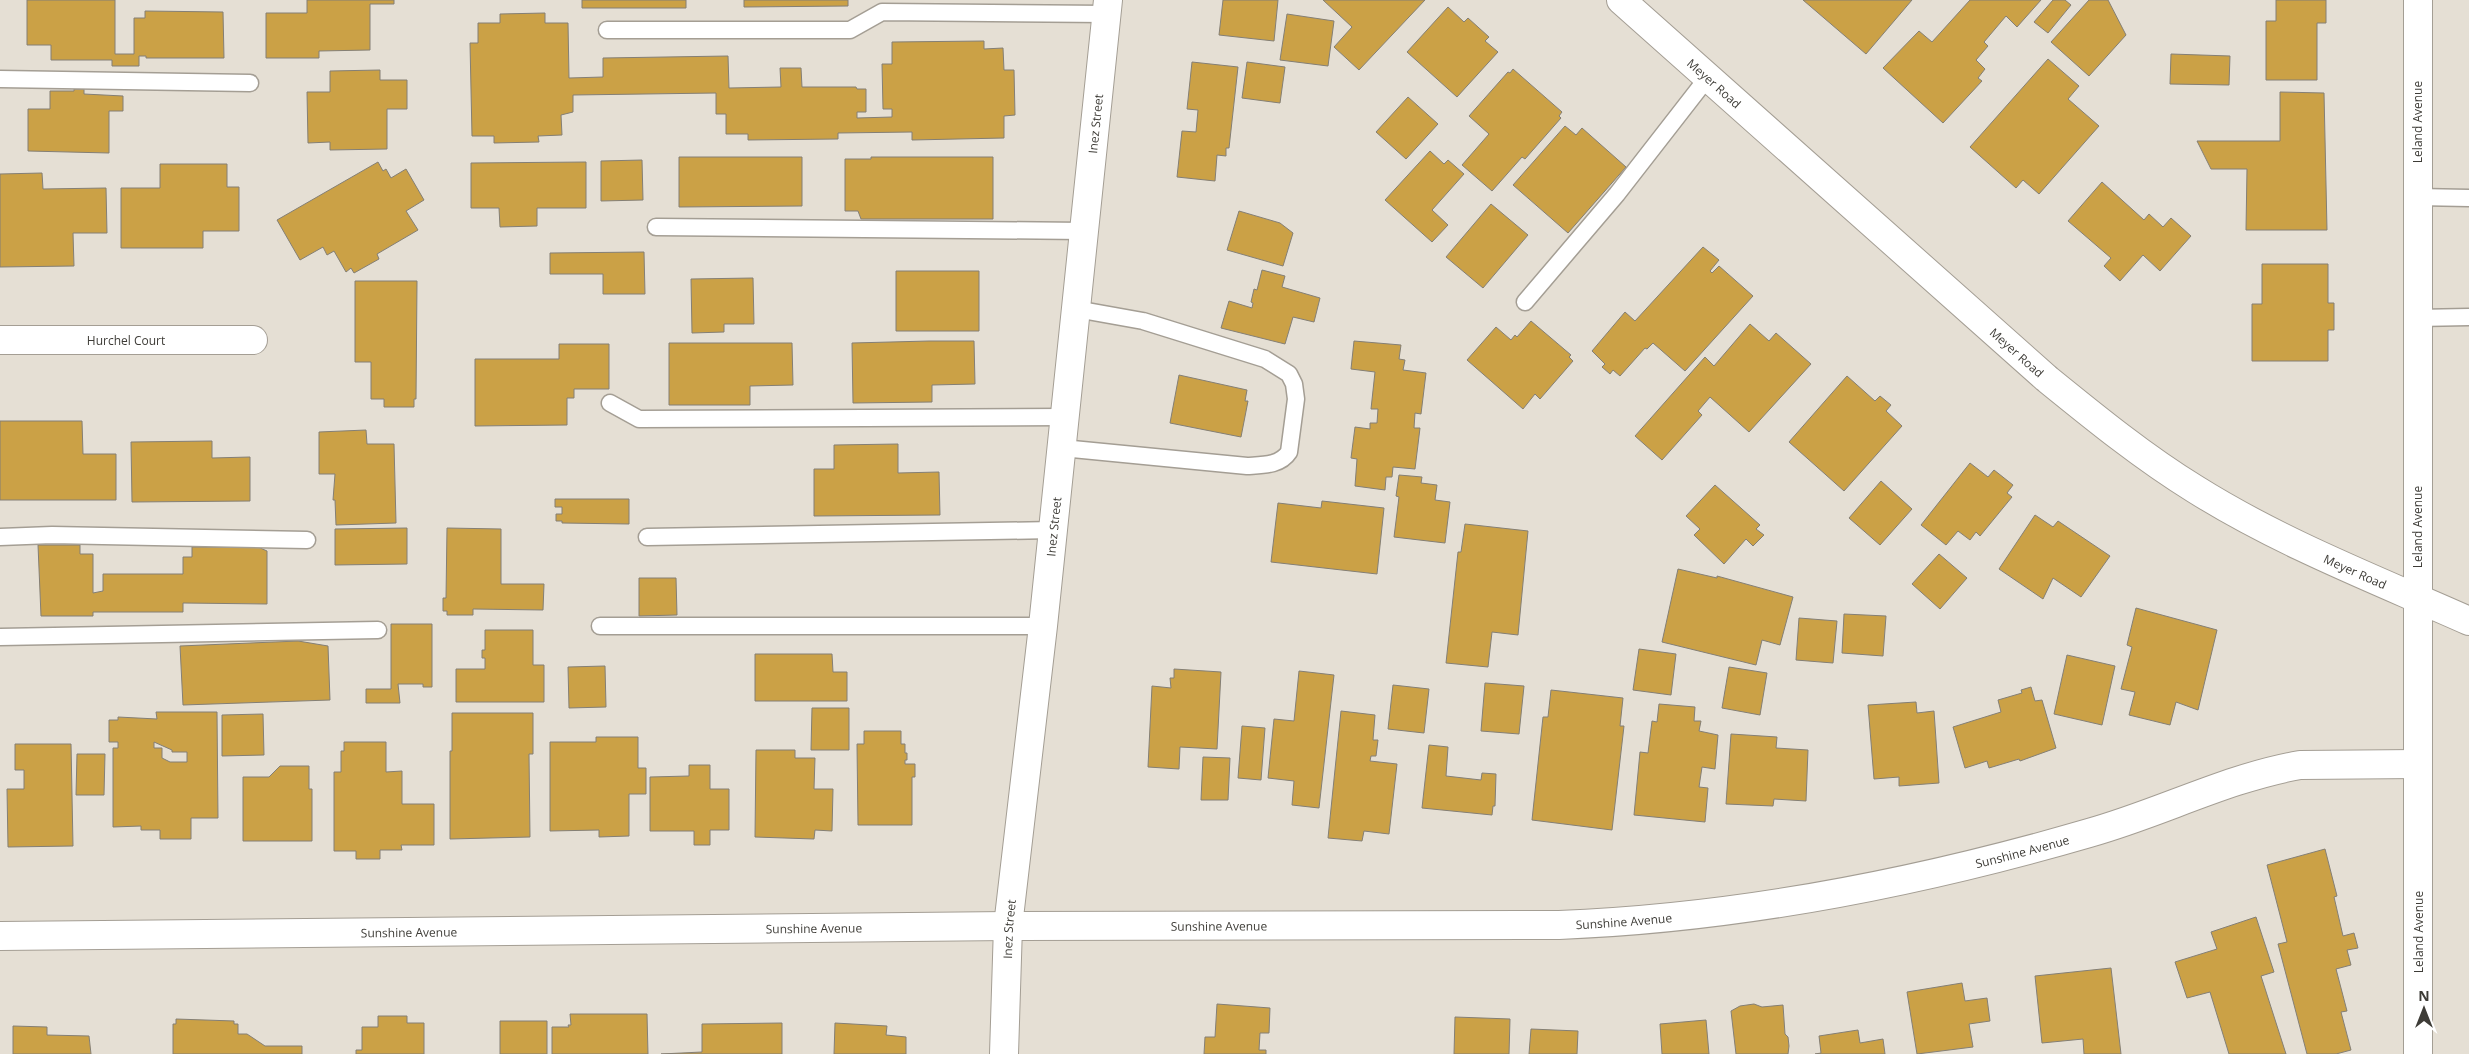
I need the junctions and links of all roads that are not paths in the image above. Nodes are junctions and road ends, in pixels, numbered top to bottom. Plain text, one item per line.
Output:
1 (1622, 0) edge
2 (2418, 0) edge
3 (1108, 7) edge
4 (607, 30) dead end
5 (1708, 77) junction
6 (0, 79) edge
7 (250, 82) dead end
8 (2417, 197) junction
9 (2469, 198) edge
10 (656, 227) dead end
11 (1084, 231) junction
12 (1525, 302) dead end
13 (1076, 309) junction
14 (2469, 317) edge
15 (2417, 318) junction
16 (0, 340) edge
17 (253, 340) dead end
18 (610, 403) dead end
19 (1065, 417) junction
20 (1062, 448) junction
21 (1053, 530) junction
22 (0, 537) edge
23 (647, 537) dead end
24 (307, 540) dead end
25 (2417, 598) junction
26 (2469, 621) edge
27 (600, 626) dead end
28 (1043, 626) junction
29 (378, 630) dead end
30 (0, 637) edge
31 (2417, 764) junction
32 (1008, 926) junction
33 (0, 936) edge
34 (1004, 1054) edge
35 (2418, 1054) edge

1 - 5 street, Meyer Road
2 - 8 street, Leland Avenue
3 - 4 lane
3 - 11 street, Inez Street
5 - 12 lane
5 - 25 street, Meyer Road
6 - 7 lane
8 - 9 lane
8 - 15 street, Leland Avenue
10 - 11 lane
11 - 13 street, Inez Street
13 - 19 street, Inez Street
13 - 20 lane
14 - 15 lane
15 - 25 street, Leland Avenue
16 - 17 street, Hurchel Court
18 - 19 lane
19 - 20 street, Inez Street
20 - 21 street, Inez Street
21 - 23 lane
21 - 28 street, Inez Street
22 - 24 lane
25 - 26 street, Meyer Road
25 - 31 street, Leland Avenue
27 - 28 lane
28 - 32 street, Inez Street
29 - 30 lane
31 - 32 street, Sunshine Avenue
31 - 35 street, Leland Avenue
32 - 33 street, Sunshine Avenue
32 - 34 street, Inez Street

